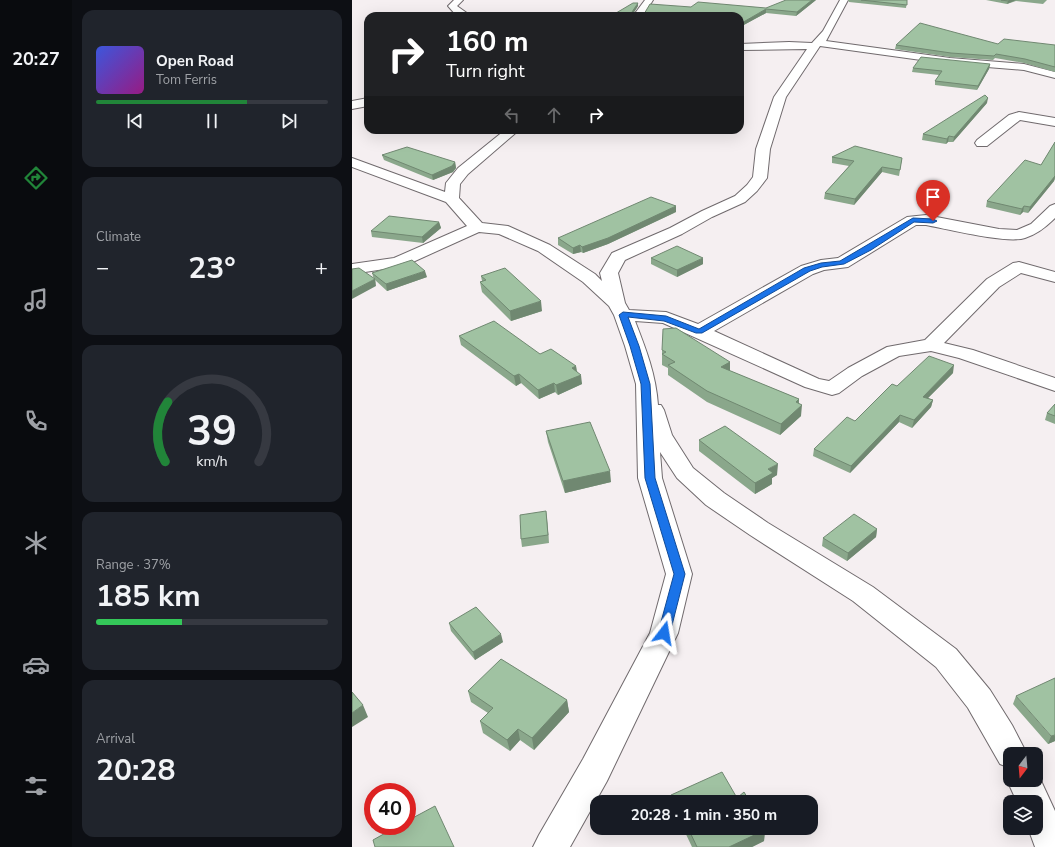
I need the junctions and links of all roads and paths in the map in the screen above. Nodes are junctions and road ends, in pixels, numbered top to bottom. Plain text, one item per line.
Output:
1 (459, 0) edge
2 (649, 0) edge
3 (844, 0) edge
4 (458, 12) edge
5 (641, 12) edge
6 (817, 44) junction
7 (744, 47) edge
8 (1055, 75) edge
9 (364, 103) edge
10 (352, 106) edge
11 (1055, 122) edge
12 (509, 134) edge
13 (982, 143) dead end
14 (352, 162) edge
15 (452, 199) junction
16 (1053, 213) edge
17 (477, 227) junction
18 (352, 269) edge
19 (1055, 277) edge
20 (619, 309) junction
21 (699, 332) junction
22 (931, 345) junction
23 (646, 384) junction
24 (1055, 385) edge
25 (1007, 747) edge
26 (1043, 824) edge
27 (551, 847) edge
28 (1052, 847) edge

1 - 4 street
2 - 5 street
3 - 6 street
6 - 7 street
6 - 8 street
6 - 20 street
9 - 10 street
11 - 13 street
12 - 15 street
14 - 15 street
15 - 17 street
16 - 21 street
17 - 18 street
17 - 20 street
19 - 22 street
20 - 21 street
20 - 23 street
21 - 22 street
22 - 24 street
23 - 25 street
23 - 27 street
26 - 28 street

